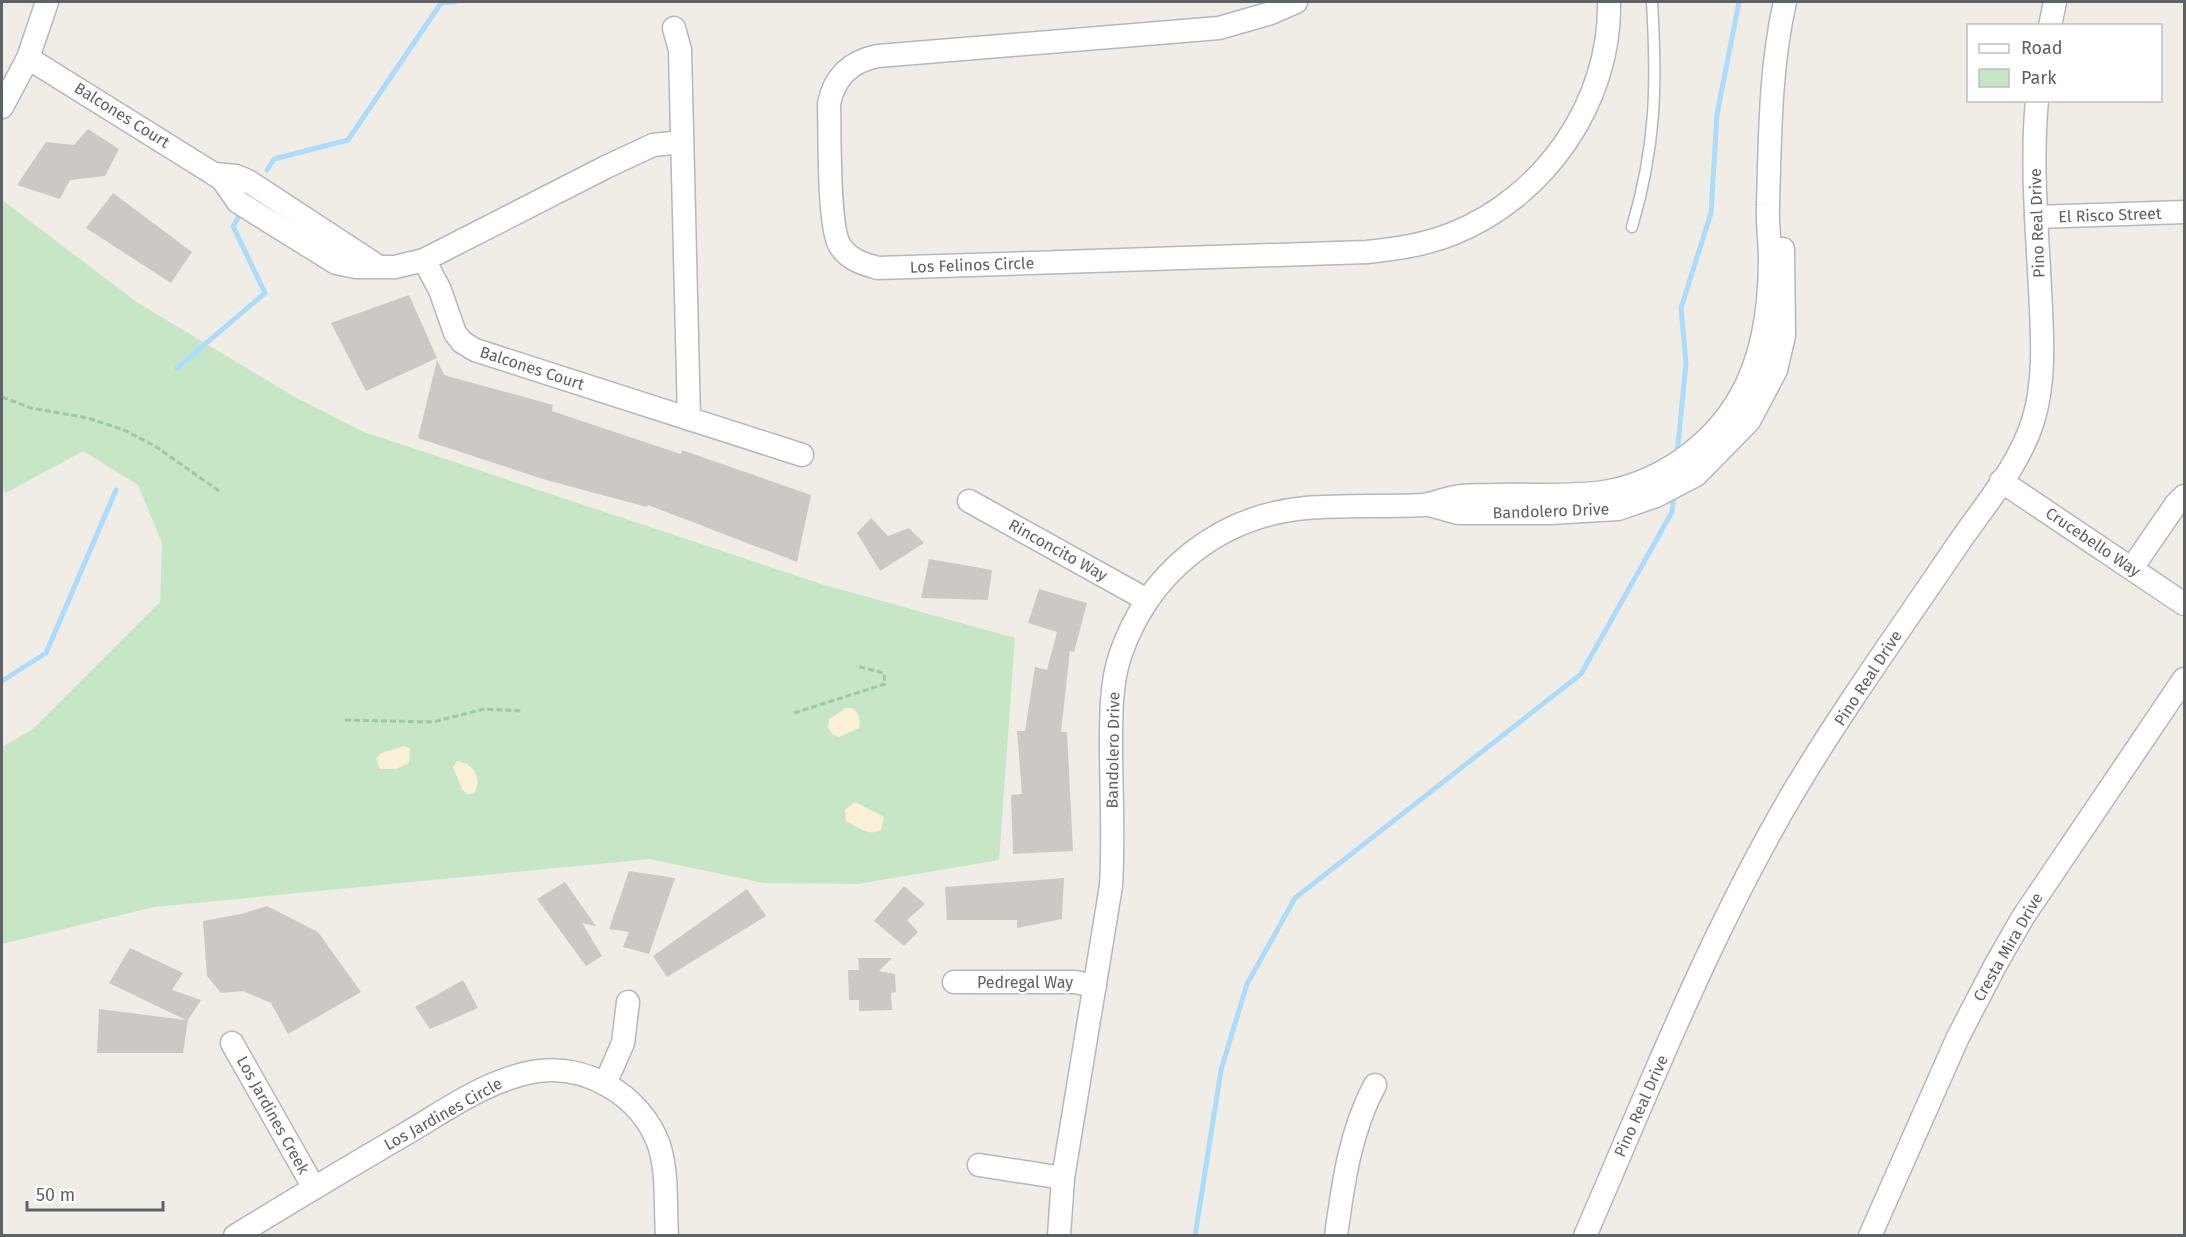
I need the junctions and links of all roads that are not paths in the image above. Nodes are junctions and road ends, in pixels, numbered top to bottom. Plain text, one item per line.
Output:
1 (48, 2) edge
2 (1296, 2) edge
3 (1609, 2) edge
4 (1652, 2) edge
5 (1785, 2) edge
6 (2055, 2) edge
7 (2050, 24) edge
8 (674, 28) dead end
9 (28, 58) junction
10 (2037, 102) edge
11 (2, 107) edge
12 (682, 142) junction
13 (214, 174) junction
14 (1771, 176) junction
15 (272, 196) junction
16 (2184, 212) edge
17 (260, 216) junction
18 (2036, 217) junction
19 (1632, 227) dead end
20 (424, 260) junction
21 (376, 265) junction
22 (690, 419) junction
23 (802, 455) dead end
24 (2001, 481) junction
25 (2184, 496) edge
26 (969, 501) dead end
27 (1428, 505) junction
28 (2132, 568) junction
29 (1147, 600) junction
30 (2184, 604) edge
31 (2184, 680) edge
32 (954, 982) dead end
33 (1095, 986) junction
34 (628, 1002) dead end
35 (232, 1043) dead end
36 (605, 1084) junction
37 (1375, 1085) dead end
38 (979, 1165) dead end
39 (1063, 1178) junction
40 (314, 1188) junction
41 (235, 1236) edge
42 (667, 1236) edge
43 (1059, 1236) edge
44 (1336, 1236) edge
45 (1585, 1236) edge
46 (1870, 1236) edge

1 - 9 street
2 - 3 street, Los Felinos Circle
4 - 19 lane
5 - 14 street, Bandolero Drive
6 - 7 street
8 - 12 street
9 - 11 street
9 - 13 street, Balcones Court
10 - 18 street, Pino Real Drive
12 - 20 street, Balcones Court
12 - 22 street
13 - 15 street, Balcones Court
13 - 17 street, Balcones Court
14 - 27 street, Bandolero Drive
14 - 27 street, Bandolero Drive
15 - 17 street
15 - 21 street, Balcones Court
16 - 18 street, El Risco Street
17 - 21 street, Balcones Court
18 - 24 street, Pino Real Drive
20 - 21 street, Balcones Court
20 - 22 street, Balcones Court
22 - 23 street, Balcones Court
24 - 28 street, Crucebello Way
24 - 45 street, Pino Real Drive
25 - 28 street
26 - 29 street, Rinconcito Way
27 - 29 street, Bandolero Drive
28 - 30 street, Crucebello Way
29 - 33 street, Bandolero Drive
31 - 46 street, Cresta Mira Drive
32 - 33 street, Pedregal Way
33 - 39 street, Bandolero Drive
34 - 36 street
35 - 40 street, Los Jardines Creek
36 - 40 street, Los Jardines Circle
36 - 42 street, Los Jardines Circle
37 - 44 street
38 - 39 street
39 - 43 street, Bandolero Drive
40 - 41 street, Los Jardines Circle

